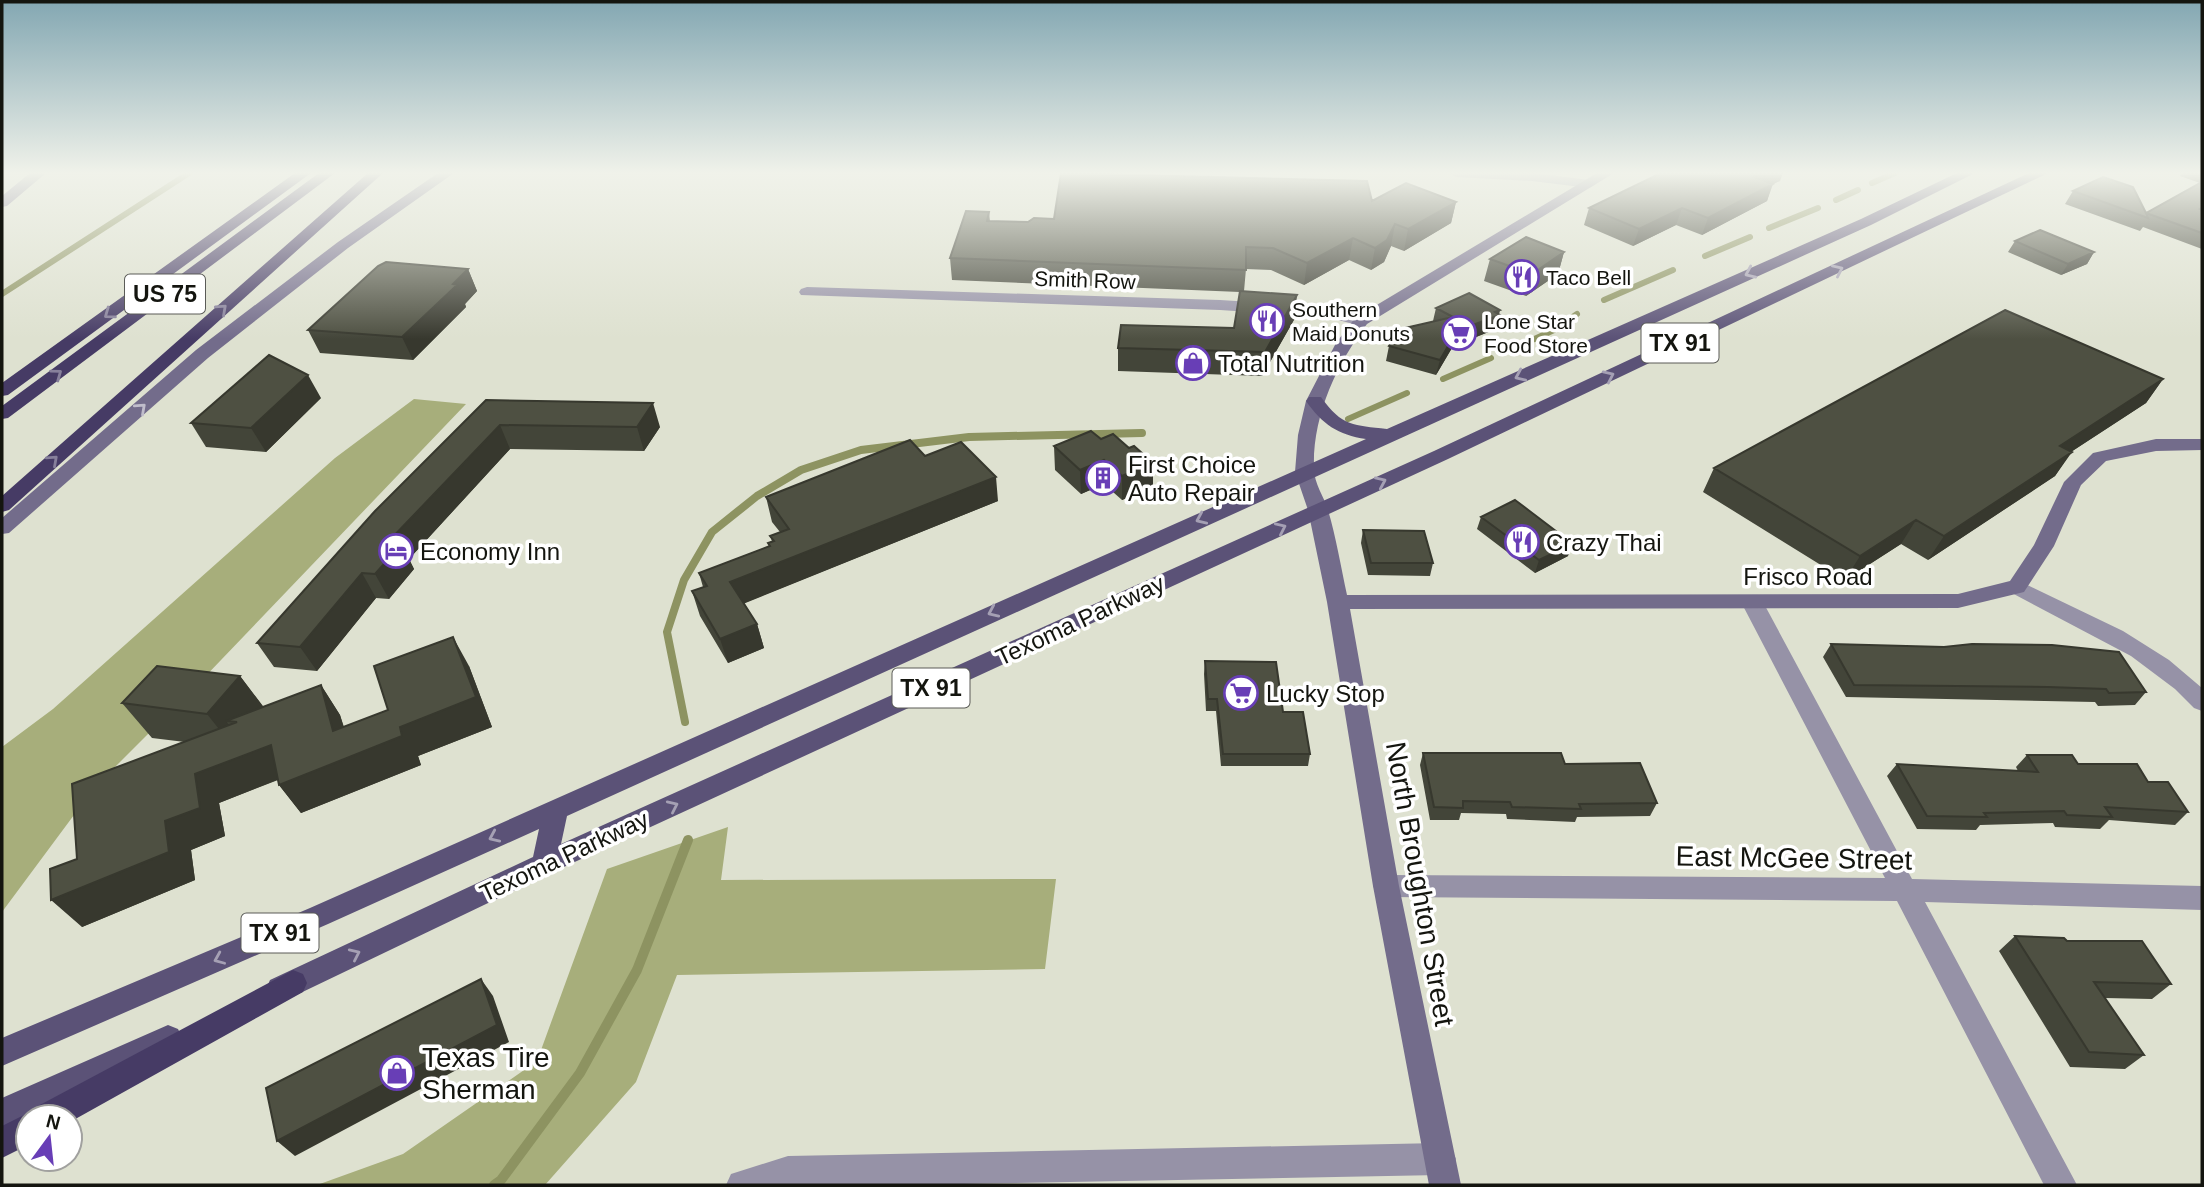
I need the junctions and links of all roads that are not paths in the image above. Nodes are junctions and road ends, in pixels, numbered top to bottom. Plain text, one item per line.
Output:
1 (227, 228) edge
2 (253, 228) edge
3 (314, 228) edge
4 (367, 228) edge
5 (1515, 228) edge
6 (1852, 228) edge
7 (1922, 228) edge
8 (807, 292) dead end
9 (1361, 321) junction
10 (2, 391) edge
11 (1315, 401) junction
12 (2, 414) edge
13 (1390, 434) junction
14 (2202, 445) edge
15 (1304, 472) junction
16 (2, 506) edge
17 (1318, 510) junction
18 (2, 528) edge
19 (2017, 587) junction
20 (1338, 602) junction
21 (1752, 602) junction
22 (2202, 702) edge
23 (556, 809) junction
24 (544, 864) junction
25 (1386, 886) junction
26 (1903, 890) junction
27 (2202, 898) edge
28 (293, 983) junction
29 (2, 1052) edge
30 (74, 1103) edge
31 (2, 1113) edge
32 (1443, 1172) edge
33 (742, 1185) edge
34 (2061, 1185) edge

1 -> 10 highway, US 75
12 -> 2 highway, US 75
16 -> 3 highway
18 -> 4 street
5 - 9 street
6 -> 13 main road, Texoma Parkway / TX 91
17 -> 7 main road, Texoma Parkway / TX 91
8 - 9 street, Smith Row
9 - 11 street
11 - 13 main road
11 - 15 street
13 - 15 main road, Texoma Parkway / TX 91
14 - 19 street
15 - 17 street, North Broughton Street
15 -> 23 main road, Texoma Parkway / TX 91
17 - 20 street, North Broughton Street
24 -> 17 main road, Texoma Parkway / TX 91
19 - 21 street, Frisco Road
19 - 22 street
20 - 21 street, Frisco Road
20 - 25 street, North Broughton Street
21 - 26 street
23 - 24 main road
23 -> 29 main road, Texoma Parkway / TX 91
28 -> 24 main road, Texoma Parkway / TX 91
25 - 26 street, East McGee Street
25 - 32 street, North Broughton Street
26 - 27 street, East McGee Street
26 - 34 street
28 - 30 highway, TX 91
28 - 31 main road, Texoma Parkway / TX 91
32 - 33 street

